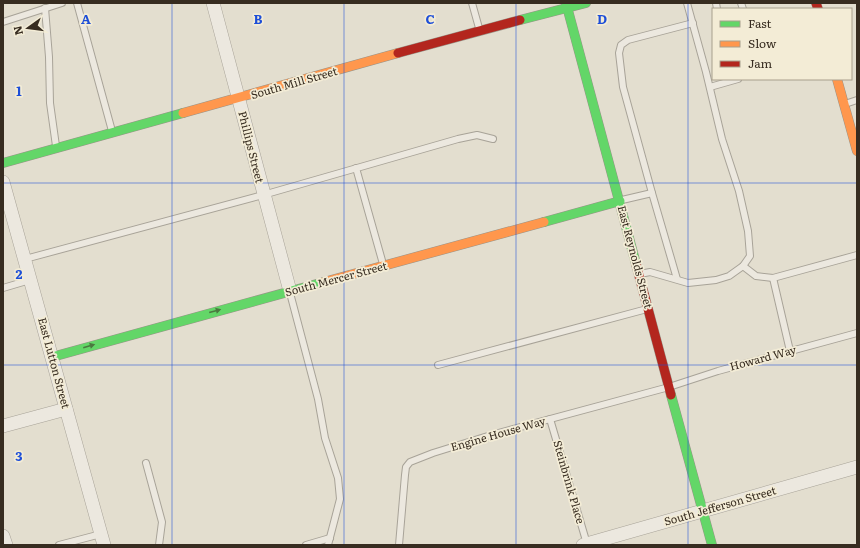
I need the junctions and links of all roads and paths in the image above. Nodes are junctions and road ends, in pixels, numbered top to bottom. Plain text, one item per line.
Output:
1 (62, 3) edge
2 (77, 3) edge
3 (213, 3) edge
4 (472, 3) edge
5 (586, 3) edge
6 (687, 3) edge
7 (567, 5) edge
8 (45, 8) junction
9 (3, 22) edge
10 (693, 23) junction
11 (480, 31) junction
12 (732, 80) edge
13 (837, 80) edge
14 (710, 86) junction
15 (239, 98) junction
16 (857, 100) edge
17 (844, 104) junction
18 (112, 133) junction
19 (493, 139) dead end
20 (56, 148) junction
21 (857, 151) edge
22 (3, 163) edge
23 (356, 168) junction
24 (3, 182) edge
25 (652, 193) junction
26 (263, 195) junction
27 (620, 201) junction
28 (857, 255) edge
29 (25, 259) junction
30 (383, 266) junction
31 (743, 266) junction
32 (640, 274) junction
33 (773, 278) junction
34 (677, 279) junction
35 (30, 280) junction
36 (3, 288) edge
37 (290, 291) junction
38 (649, 308) junction
39 (857, 333) edge
40 (790, 351) junction
41 (52, 357) junction
42 (438, 365) dead end
43 (669, 387) junction
44 (66, 409) junction
45 (550, 419) junction
46 (3, 426) edge
47 (146, 463) dead end
48 (857, 467) edge
49 (703, 511) junction
50 (3, 536) edge
51 (102, 539) edge
52 (329, 542) edge
53 (6, 545) edge
54 (59, 545) edge
55 (159, 545) edge
56 (306, 545) edge
57 (399, 545) edge
58 (586, 545) edge
59 (712, 545) edge

1 - 8 lane
2 - 18 lane
3 - 15 street, Phillips Street
4 - 11 lane
5 - 7 street, South Mill Street
6 - 10 lane
7 - 11 street, South Mill Street
7 - 27 street, East Reynolds Street
8 - 9 lane
8 - 20 lane
10 - 14 lane
10 - 25 lane
11 - 15 street, South Mill Street
12 - 14 lane
13 - 17 street
14 - 31 lane
15 - 18 street, South Mill Street
15 - 26 street, Phillips Street
16 - 17 lane
17 - 21 street
18 - 20 street, South Mill Street
19 - 23 lane
20 - 22 street, South Mill Street
23 - 26 lane
23 - 30 lane
24 - 29 street, East Lutton Street
25 - 27 lane
25 - 34 lane
26 - 29 lane
26 - 37 street, Phillips Street
27 - 30 street, South Mercer Street
27 - 32 street, East Reynolds Street
28 - 33 lane
29 - 35 street, East Lutton Street
30 - 37 street, South Mercer Street
31 - 33 lane
31 - 34 lane
32 - 34 lane
32 - 38 street, East Reynolds Street
33 - 40 lane
35 - 36 lane
35 - 41 street, East Lutton Street
41 -> 37 street, South Mercer Street
37 - 52 lane
38 - 42 lane
38 - 43 street, East Reynolds Street
39 - 40 lane, Howard Way
40 - 43 lane, Howard Way
41 - 44 street, East Lutton Street
43 - 45 lane, Engine House Way
43 - 49 street, East Reynolds Street
44 - 46 street
44 - 51 street, East Lutton Street
45 - 57 lane, Engine House Way
45 - 58 lane, Steinbrink Place
47 - 55 lane
48 - 49 street, South Jefferson Street
49 - 58 street, South Jefferson Street
49 - 59 street, East Reynolds Street
50 - 53 street
51 - 54 lane
52 - 56 lane

